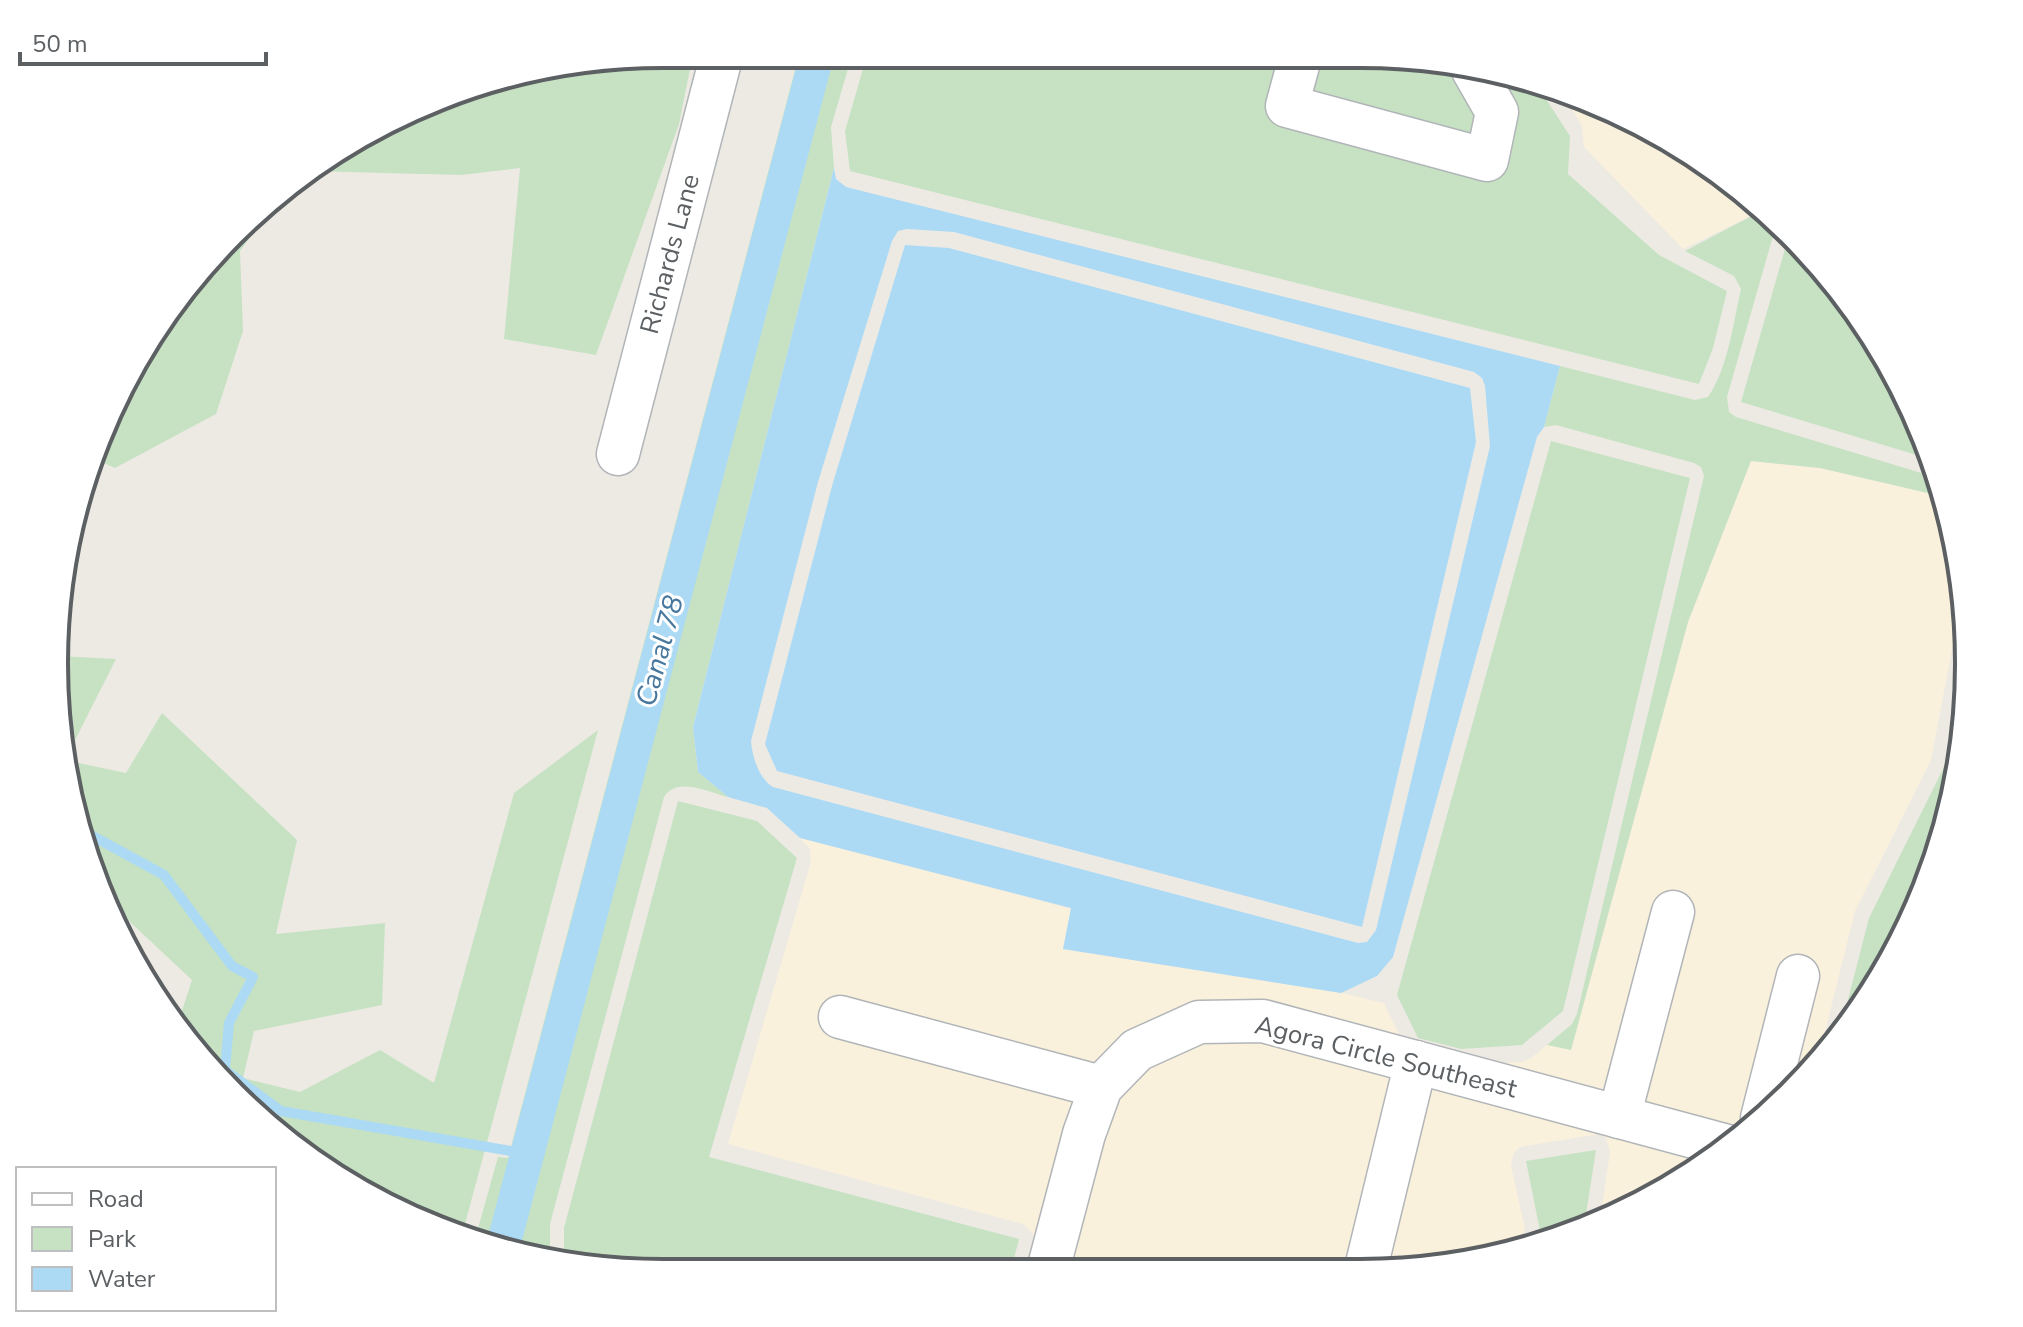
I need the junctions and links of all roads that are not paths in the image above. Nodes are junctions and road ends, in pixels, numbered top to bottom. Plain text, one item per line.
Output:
1 (718, 68) edge
2 (1297, 68) edge
3 (1478, 80) edge
4 (618, 454) dead end
5 (1673, 912) dead end
6 (1798, 976) dead end
7 (840, 1017) dead end
8 (1416, 1062) junction
9 (1101, 1087) junction
10 (1767, 1097) edge
11 (1619, 1117) junction
12 (1711, 1144) edge
13 (1051, 1259) edge
14 (1368, 1259) edge

1 - 4 street, Richards Lane
2 - 3 street
5 - 11 street
6 - 10 street
7 - 9 street
8 - 9 street, Agora Circle Southeast
8 - 11 street, Agora Circle Southeast
8 - 14 street
9 - 13 street, Agora Circle Southeast
11 - 12 street, Agora Circle Southeast

